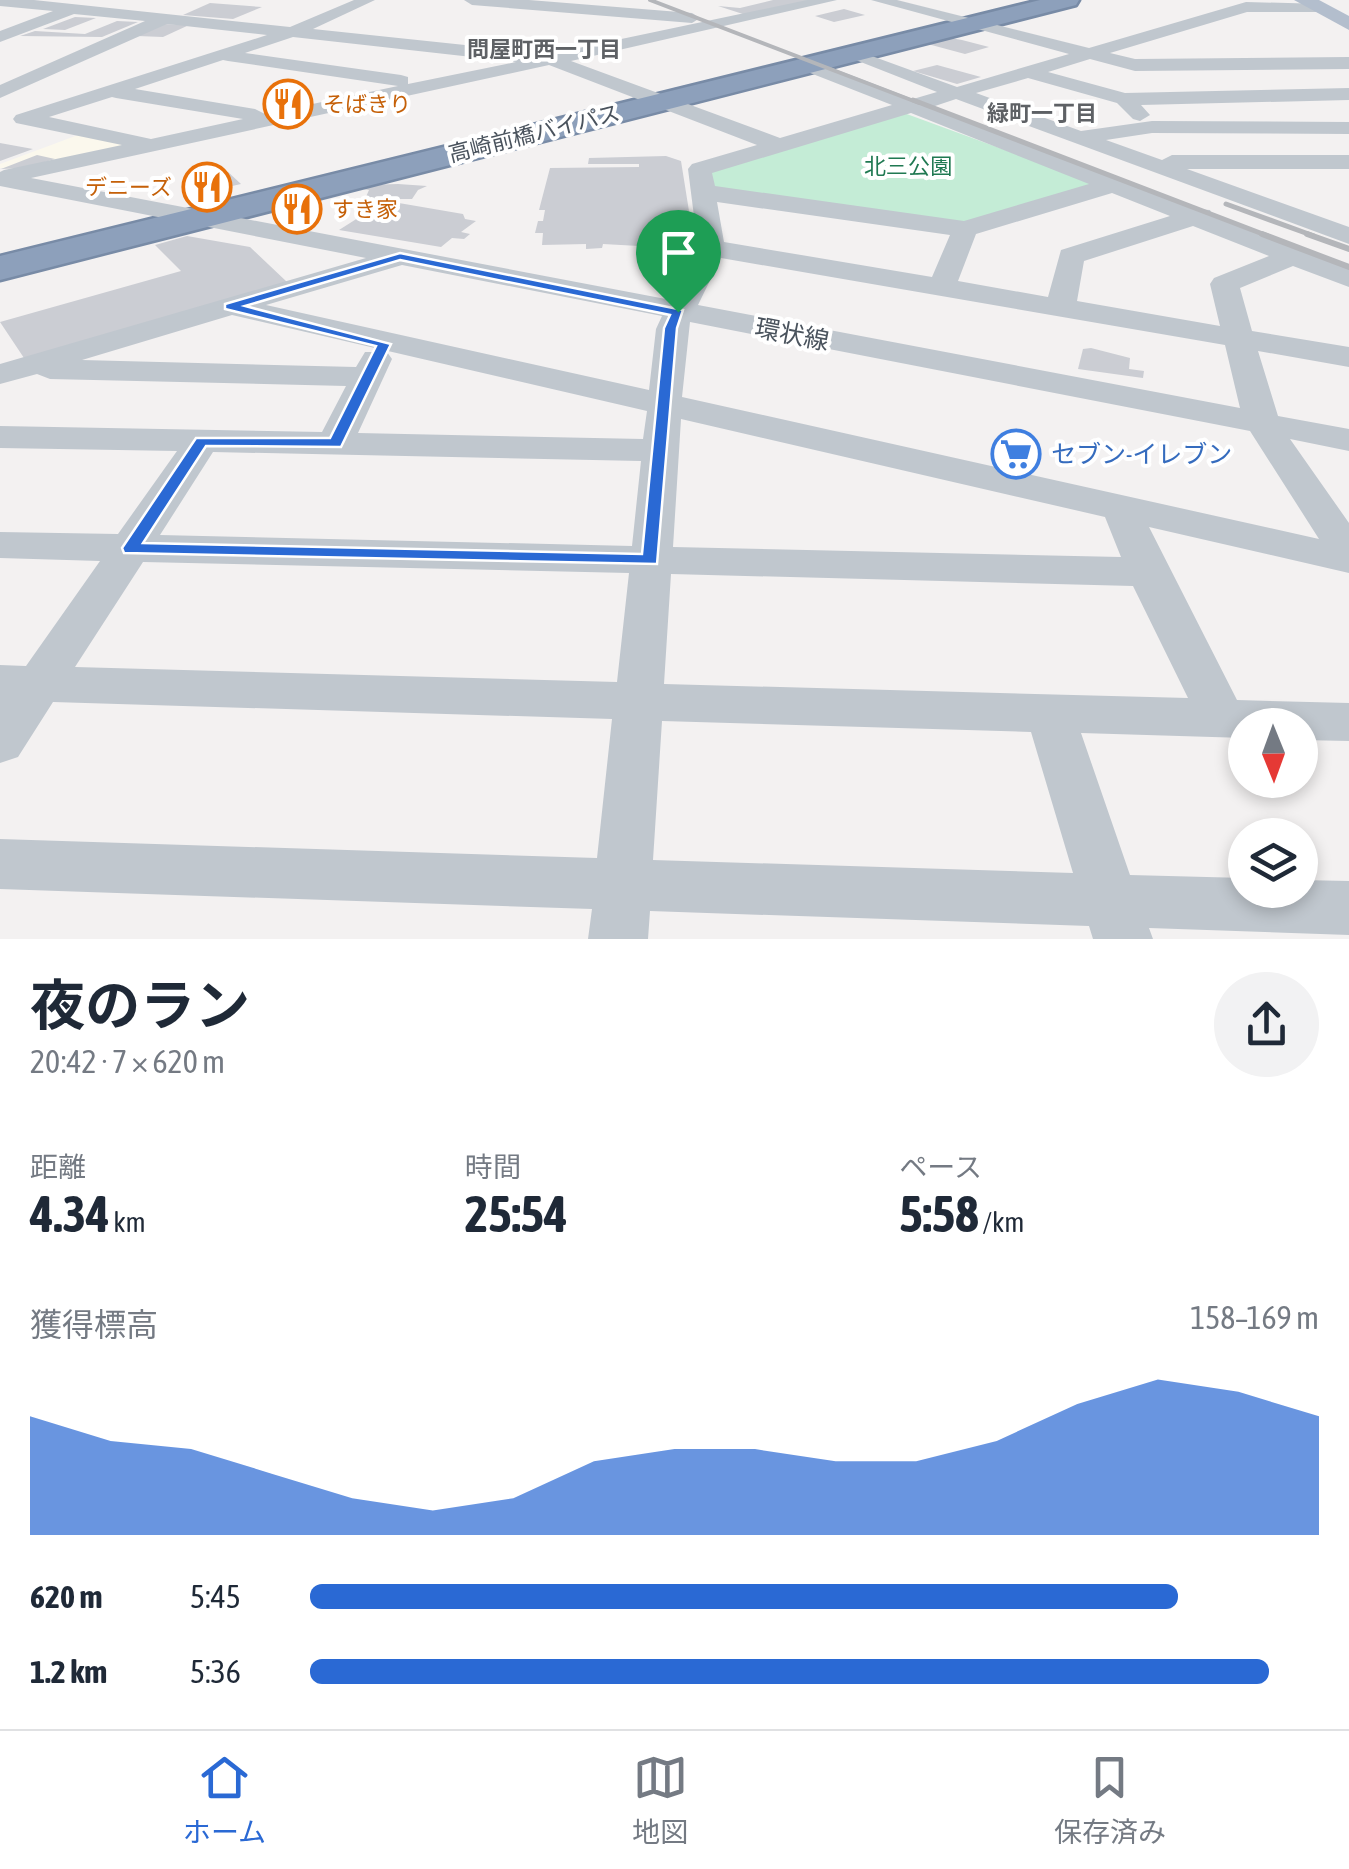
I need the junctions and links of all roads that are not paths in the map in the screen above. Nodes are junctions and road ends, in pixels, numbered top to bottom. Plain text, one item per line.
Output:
1 (98, 0) edge
2 (208, 0) edge
3 (367, 0) edge
4 (472, 0) edge
5 (829, 0) edge
6 (878, 0) edge
7 (1038, 0) edge
8 (1068, 0) edge
9 (0, 1) edge
10 (500, 1) edge
11 (27, 2) edge
12 (1311, 4) edge
13 (74, 9) junction
14 (1349, 9) edge
15 (0, 11) edge
16 (167, 18) junction
17 (1204, 20) junction
18 (729, 21) junction
19 (966, 22) junction
20 (1349, 24) edge
21 (1249, 30) dead end
22 (294, 32) junction
23 (0, 37) edge
24 (418, 46) junction
25 (1276, 47) dead end
26 (1089, 53) junction
27 (221, 55) junction
28 (552, 60) junction
29 (1349, 63) edge
30 (1304, 64) junction
31 (302, 67) junction
32 (847, 68) junction
33 (1028, 72) junction
34 (268, 80) dead end
35 (429, 86) junction
36 (109, 91) junction
37 (0, 92) edge
38 (233, 92) dead end
39 (955, 93) junction
40 (1349, 94) edge
41 (654, 99) junction
42 (1124, 99) junction
43 (199, 105) junction
44 (908, 107) junction
45 (11, 117) edge
46 (274, 118) junction
47 (1152, 127) junction
48 (1349, 128) edge
49 (1077, 137) junction
50 (159, 145) junction
51 (777, 145) junction
52 (1144, 162) junction
53 (1349, 162) edge
54 (0, 178) edge
55 (1110, 186) junction
56 (702, 192) junction
57 (1270, 207) junction
58 (1349, 208) edge
59 (180, 216) junction
60 (1192, 216) junction
61 (964, 229) junction
62 (1349, 236) edge
63 (712, 248) junction
64 (0, 254) edge
65 (1293, 256) junction
66 (400, 257) junction
67 (0, 268) edge
68 (1349, 278) edge
69 (941, 290) junction
70 (230, 306) junction
71 (1060, 310) junction
72 (678, 312) junction
73 (1237, 340) junction
74 (384, 344) junction
75 (1349, 358) edge
76 (38, 363) junction
77 (0, 374) edge
78 (367, 377) junction
79 (664, 406) junction
80 (1265, 426) junction
81 (0, 437) edge
82 (1349, 440) edge
83 (202, 441) junction
84 (336, 443) junction
85 (661, 450) junction
86 (1122, 509) junction
87 (0, 546) edge
88 (131, 548) junction
89 (1349, 556) edge
90 (650, 560) junction
91 (1148, 572) junction
92 (20, 683) edge
93 (639, 702) junction
94 (1050, 714) junction
95 (1222, 718) junction
96 (1349, 722) edge
97 (0, 743) edge
98 (0, 864) edge
99 (1349, 908) edge
100 (621, 912) edge
101 (1117, 920) edge

1 - 13 street
2 - 16 street
3 - 22 street
4 - 10 street
5 - 18 street
6 - 19 street
7 - 19 highway, 高崎前橋バイパス
8 - 19 highway, 高崎前橋バイパス
9 - 11 street
10 - 18 street
10 - 24 street
11 - 13 street
11 - 15 street
12 - 14 main road
12 - 17 street
12 - 20 main road
13 - 16 street
13 - 23 street
16 - 22 street
16 - 37 street
17 - 21 street
17 - 26 street
18 - 28 street
19 - 26 street
19 - 32 highway, 高崎前橋バイパス
19 - 41 highway, 高崎前橋バイパス
22 - 24 street
22 - 27 street
24 - 28 street
25 - 30 street
26 - 30 street
26 - 33 street
27 - 31 street
27 - 36 street
28 - 35 street
28 - 41 street
29 - 30 street
30 - 40 street
31 - 34 street
31 - 35 street
32 - 39 street
32 - 41 highway, 高崎前橋バイパス
32 - 44 street
33 - 39 street
33 - 42 street
35 - 46 street
36 - 43 street
36 - 45 street
38 - 43 street
39 - 44 street
39 - 49 street
40 - 42 street
41 - 51 street
41 - 59 highway, 高崎前橋バイパス
42 - 47 street
43 - 46 street
44 - 51 street
44 - 55 street
45 - 50 street
46 - 50 street
47 - 48 street
47 - 49 street
49 - 52 street
50 - 54 street
51 - 56 street
52 - 53 street
52 - 57 street
54 - 59 street, 環状線
55 - 60 street
55 - 61 street
56 - 61 street
56 - 63 street
57 - 58 street
57 - 60 street
57 - 62 street
59 - 64 highway, 高崎前橋バイパス
59 - 66 street, 環状線
59 - 67 highway, 高崎前橋バイパス
60 - 65 street
60 - 71 street
61 - 69 street
63 - 69 street
63 - 72 street
65 - 68 street
65 - 73 street
66 - 70 street
66 - 72 street, 環状線
69 - 71 street
70 - 74 street
70 - 76 street
71 - 73 street
72 - 79 street
72 - 80 street, 環状線
73 - 75 street
73 - 80 street
74 - 78 street
74 - 79 street
76 - 77 street
76 - 78 street
78 - 84 street
79 - 85 street
79 - 86 street
80 - 82 street, 環状線
80 - 89 street
81 - 83 street
83 - 84 street
83 - 88 street
84 - 85 street
85 - 90 street
86 - 89 street
86 - 91 street
87 - 88 street
88 - 90 street
88 - 92 street
90 - 91 street
90 - 93 street
91 - 95 street
92 - 93 street
92 - 97 street
93 - 94 street
93 - 100 street
94 - 95 street
94 - 101 street
95 - 96 street
98 - 100 street
99 - 101 street
100 - 101 street

